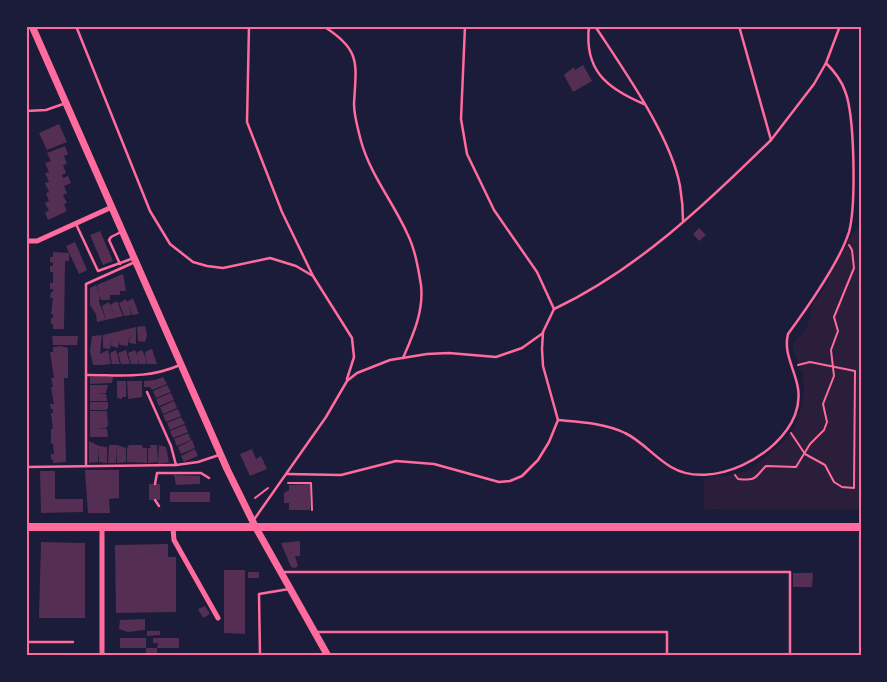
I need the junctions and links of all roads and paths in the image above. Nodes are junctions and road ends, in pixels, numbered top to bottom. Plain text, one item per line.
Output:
1 (32, 26) edge
2 (76, 26) edge
3 (249, 26) edge
4 (323, 26) edge
5 (465, 26) edge
6 (589, 26) edge
7 (595, 26) edge
8 (739, 26) edge
9 (840, 26) edge
10 (826, 63) junction
11 (66, 103) junction
12 (644, 104) junction
13 (26, 111) edge
14 (771, 140) junction
15 (112, 206) junction
16 (684, 221) junction
17 (76, 223) junction
18 (122, 231) junction
19 (26, 241) edge
20 (844, 241) junction
21 (135, 260) junction
22 (120, 264) junction
23 (313, 276) junction
24 (554, 309) junction
25 (543, 332) junction
26 (403, 358) junction
27 (181, 365) junction
28 (793, 366) junction
29 (834, 368) junction
30 (87, 374) junction
31 (347, 381) junction
32 (147, 392) dead end
33 (558, 420) junction
34 (787, 430) junction
35 (805, 454) junction
36 (221, 455) junction
37 (176, 465) junction
38 (86, 466) junction
39 (26, 467) edge
40 (730, 470) junction
41 (287, 474) junction
42 (209, 478) dead end
43 (281, 483) junction
44 (155, 484) dead end
45 (270, 486) dead end
46 (255, 498) dead end
47 (156, 500) dead end
48 (159, 506) dead end
49 (312, 510) dead end
50 (252, 526) junction
51 (861, 527) edge
52 (26, 528) edge
53 (102, 528) junction
54 (173, 528) junction
55 (281, 572) junction
56 (290, 589) junction
57 (218, 618) dead end
58 (315, 632) junction
59 (26, 642) edge
60 (73, 642) dead end
61 (102, 656) edge
62 (260, 656) edge
63 (328, 656) edge
64 (667, 656) edge
65 (790, 656) edge

1 - 11 main road
2 - 23 lane
3 - 23 lane
4 - 26 lane
5 - 24 lane
6 - 12 lane
7 - 12 lane
8 - 14 lane
9 - 10 lane
10 - 14 lane
10 - 20 lane
11 - 13 lane
11 - 15 main road
12 - 16 lane
14 - 16 lane
15 - 17 street
15 - 18 main road
16 - 24 lane
17 - 19 street
17 - 22 lane
18 - 21 main road
18 - 22 lane
20 - 28 lane
20 - 29 path
21 - 22 lane
21 - 27 main road
21 - 30 lane
23 - 31 lane
24 - 25 lane
25 - 26 lane
25 - 33 lane
26 - 31 lane
27 - 30 lane
27 - 36 main road
28 - 29 path
28 - 34 lane
29 - 35 path
29 - 35 path
30 - 38 lane
31 - 41 lane
32 - 37 lane
33 - 40 lane
33 - 41 lane
34 - 35 path
34 - 40 lane
35 - 40 path
36 - 37 lane
36 - 50 main road
37 - 38 lane
38 - 39 lane
41 - 43 lane
42 - 44 lane
43 - 49 path
43 - 50 lane
45 - 46 path
47 - 48 lane
50 - 51 main road
50 - 54 main road
50 - 55 main road
52 - 53 main road
53 - 54 main road
53 - 61 street
54 - 57 street
55 - 56 main road
55 - 65 lane
56 - 58 main road
56 - 62 lane
58 - 63 main road
58 - 64 lane
59 - 60 lane

